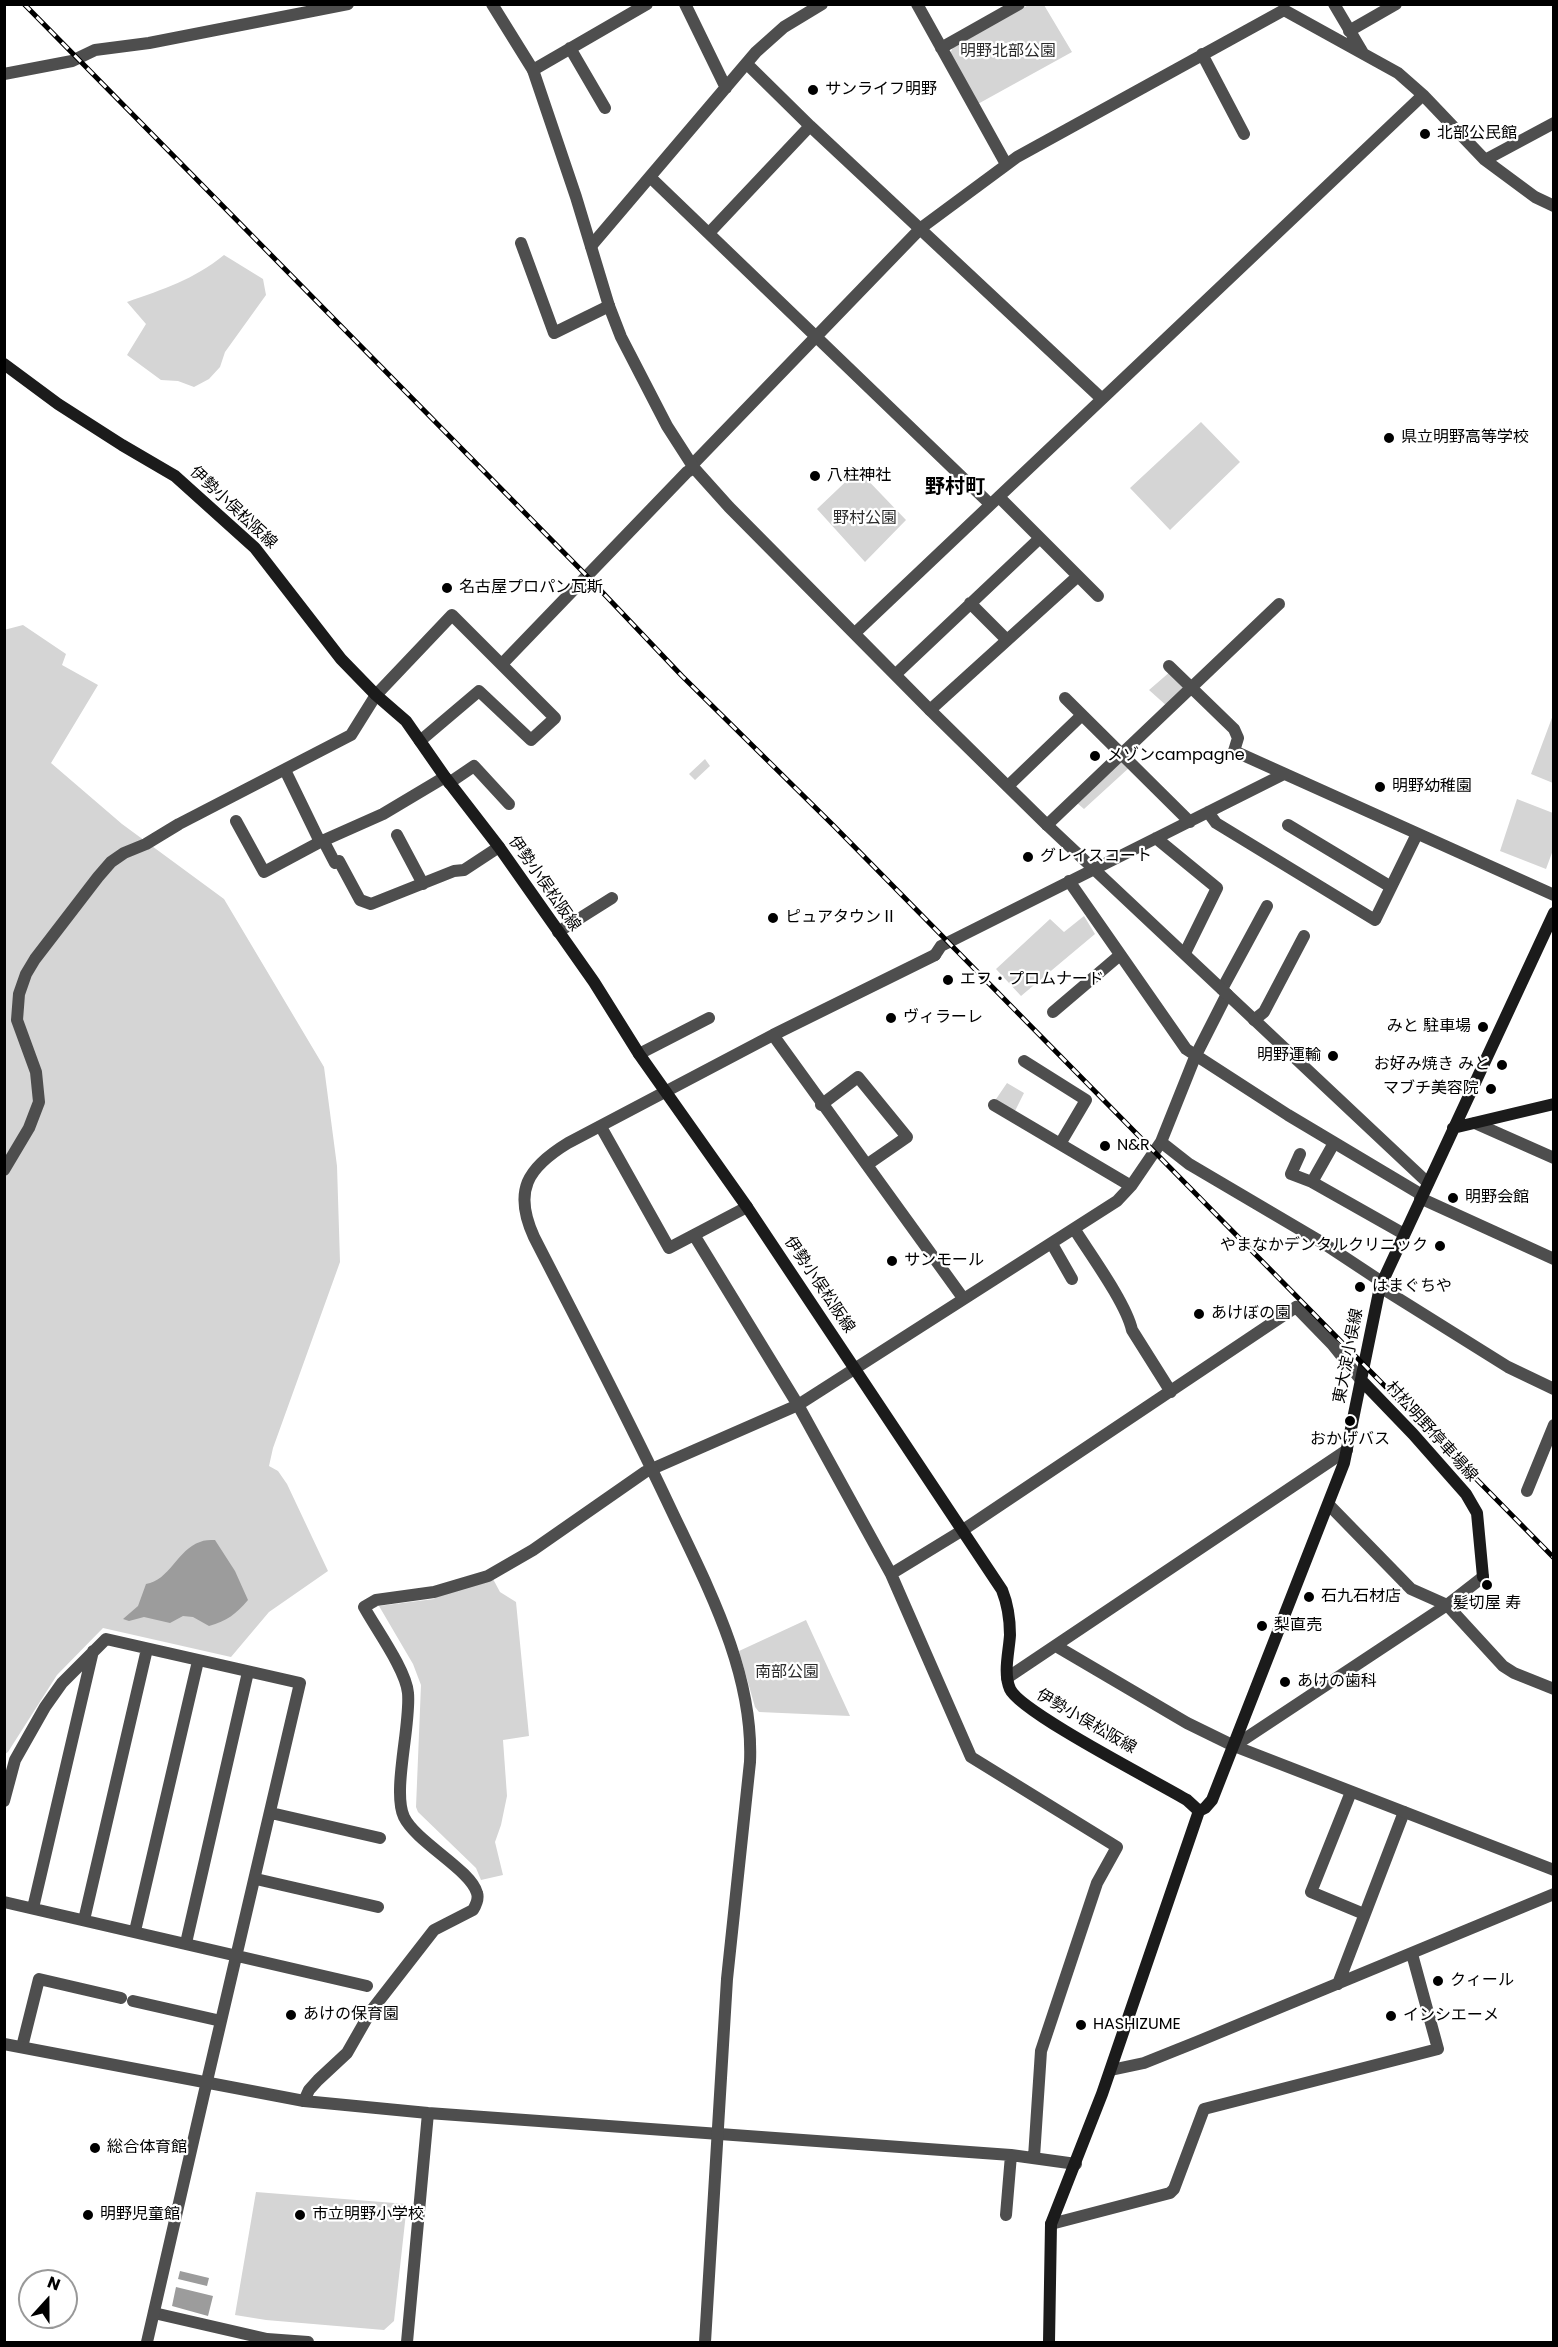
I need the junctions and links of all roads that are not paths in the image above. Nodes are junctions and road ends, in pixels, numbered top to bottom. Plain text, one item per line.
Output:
1 (348, 4) edge
2 (492, 4) edge
3 (647, 4) edge
4 (685, 4) edge
5 (822, 4) edge
6 (1019, 4) edge
7 (1334, 4) edge
8 (1396, 4) edge
9 (919, 5) edge
10 (1349, 31) junction
11 (570, 48) junction
12 (940, 48) junction
13 (1202, 54) junction
14 (1363, 54) junction
15 (747, 64) junction
16 (532, 70) junction
17 (4, 74) edge
18 (726, 88) junction
19 (1423, 95) junction
20 (605, 108) dead end
21 (1554, 123) edge
22 (810, 126) junction
23 (1244, 134) dead end
24 (1485, 160) junction
25 (1006, 164) junction
26 (650, 177) junction
27 (1554, 206) edge
28 (921, 228) junction
29 (709, 233) junction
30 (521, 243) dead end
31 (591, 246) junction
32 (609, 306) junction
33 (816, 338) junction
34 (4, 364) edge
35 (1102, 399) junction
36 (693, 467) junction
37 (994, 500) junction
38 (1040, 538) junction
39 (1078, 576) junction
40 (1098, 596) dead end
41 (970, 603) junction
42 (1279, 604) dead end
43 (855, 633) junction
44 (1007, 640) junction
45 (502, 664) junction
46 (1170, 666) dead end
47 (896, 674) junction
48 (1193, 688) junction
49 (376, 694) junction
50 (1065, 698) dead end
51 (930, 710) junction
52 (1082, 715) junction
53 (420, 741) junction
54 (1122, 754) junction
55 (285, 770) junction
56 (1284, 774) junction
57 (447, 780) junction
58 (1008, 786) junction
59 (509, 804) dead end
60 (1208, 812) junction
61 (236, 821) dead end
62 (1190, 822) junction
63 (1047, 825) junction
64 (1288, 825) dead end
65 (1417, 834) junction
66 (397, 835) dead end
67 (1156, 838) junction
68 (322, 841) junction
69 (499, 847) junction
70 (1095, 869) junction
71 (1068, 881) junction
72 (423, 884) junction
73 (1391, 887) junction
74 (1554, 895) edge
75 (612, 898) dead end
76 (1267, 906) dead end
77 (1554, 913) edge
78 (558, 932) junction
79 (1304, 936) dead end
80 (1185, 953) junction
81 (1120, 955) junction
82 (1225, 991) junction
83 (1053, 1012) dead end
84 (710, 1018) dead end
85 (1254, 1020) junction
86 (773, 1035) junction
87 (639, 1054) junction
88 (1195, 1057) junction
89 (1024, 1061) dead end
90 (666, 1092) junction
91 (994, 1104) dead end
92 (1554, 1104) edge
93 (821, 1105) junction
94 (1475, 1123) junction
95 (601, 1127) junction
96 (1453, 1128) junction
97 (1161, 1142) junction
98 (1060, 1143) junction
99 (1334, 1143) junction
100 (1300, 1154) dead end
101 (1554, 1158) edge
102 (868, 1164) junction
103 (4, 1170) edge
104 (1312, 1182) junction
105 (1428, 1183) junction
106 (1131, 1186) junction
107 (1421, 1197) junction
108 (747, 1207) junction
109 (1075, 1230) junction
110 (1404, 1234) junction
111 (694, 1235) junction
112 (1052, 1244) junction
113 (1554, 1259) edge
114 (1072, 1279) dead end
115 (1381, 1285) junction
116 (963, 1298) junction
117 (854, 1368) junction
118 (1361, 1380) junction
119 (1554, 1389) edge
120 (1171, 1392) junction
121 (798, 1405) junction
122 (1554, 1425) edge
123 (1347, 1450) junction
124 (652, 1469) junction
125 (1527, 1491) dead end
126 (1329, 1505) junction
127 (963, 1530) junction
128 (891, 1574) junction
129 (1483, 1578) joint
130 (1446, 1605) junction
131 (1056, 1646) junction
132 (93, 1649) junction
133 (147, 1649) junction
134 (198, 1660) junction
135 (248, 1672) junction
136 (1006, 1678) junction
137 (1554, 1689) edge
138 (1234, 1746) junction
139 (1351, 1792) junction
140 (4, 1801) edge
141 (1199, 1811) junction
142 (1404, 1812) junction
143 (271, 1813) junction
144 (380, 1839) dead end
145 (1554, 1870) edge
146 (256, 1879) junction
147 (1554, 1894) edge
148 (4, 1902) edge
149 (378, 1907) dead end
150 (33, 1908) junction
151 (1364, 1914) junction
152 (84, 1920) junction
153 (135, 1931) junction
154 (186, 1943) junction
155 (1412, 1954) junction
156 (237, 1955) junction
157 (1338, 1984) junction
158 (367, 1986) dead end
159 (222, 2021) junction
160 (4, 2044) edge
161 (22, 2047) junction
162 (1111, 2070) junction
163 (207, 2081) junction
164 (304, 2101) junction
165 (428, 2113) junction
166 (716, 2134) junction
167 (1011, 2156) junction
168 (1034, 2157) junction
169 (1076, 2164) junction
170 (1006, 2215) dead end
171 (1051, 2224) junction
172 (154, 2313) junction
173 (147, 2343) edge
174 (308, 2343) edge
175 (407, 2343) edge
176 (705, 2343) edge
177 (1049, 2343) edge

1 - 17 street
2 - 16 street
3 - 11 street
4 - 18 street
5 - 15 street
6 - 12 street
7 - 10 street
8 - 10 street
9 - 12 street
10 - 14 street
11 - 16 street
11 - 20 street
12 - 25 street
13 - 14 street
13 - 23 street
13 - 25 street
14 - 19 street
15 - 18 street
15 - 22 street
16 - 31 street
18 - 26 street
19 - 24 street
19 - 35 street
21 - 24 street
22 - 28 street
22 - 29 street
24 - 27 street
25 - 28 street
26 - 29 street
26 - 31 street
28 - 33 street
28 - 35 street
29 - 33 street
30 - 32 street
31 - 32 street
32 - 36 street
33 - 36 street
33 - 37 street
34 - 49 main road, 伊勢小俣松阪線
35 - 37 street
36 - 43 street
36 - 45 street
37 - 38 street
37 - 43 street
38 - 39 street
38 - 41 street
39 - 40 street
39 - 44 street
41 - 44 street
41 - 47 street
42 - 48 street
43 - 47 street
44 - 51 street
45 - 49 street
45 - 53 street
46 - 48 street
47 - 51 street
48 - 54 street
48 - 56 street
49 - 53 main road, 伊勢小俣松阪線
49 - 55 street
50 - 52 street
51 - 58 street
52 - 54 street
52 - 58 street
53 - 57 main road, 伊勢小俣松阪線
54 - 62 street
54 - 63 street
55 - 68 street
55 - 103 street
56 - 60 street
56 - 65 street
57 - 59 street
57 - 68 street
57 - 69 main road, 伊勢小俣松阪線
58 - 63 street
60 - 62 street
60 - 73 street
61 - 68 street
62 - 67 street
63 - 70 street
64 - 73 street
65 - 73 street
65 - 74 street
66 - 72 street
67 - 70 street
67 - 80 street
68 - 72 street
69 - 72 street
69 - 78 main road, 伊勢小俣松阪線
70 - 71 street
70 - 80 street
71 - 81 street
71 - 86 street
75 - 78 street
76 - 82 street
77 - 96 main road, 東大淀小俣線
78 - 87 main road, 伊勢小俣松阪線
79 - 85 street
80 - 82 street
81 - 83 street
81 - 88 street
82 - 85 street
82 - 88 street
84 - 87 street
85 - 105 street
86 - 90 street
86 - 93 street
87 - 90 main road, 伊勢小俣松阪線
88 - 97 street
88 - 99 street
89 - 98 street
90 - 95 street
90 - 108 main road, 伊勢小俣松阪線
91 - 98 street
92 - 94 main road
93 - 102 street
93 - 102 street
94 - 96 main road
94 - 101 street
95 - 111 street
95 - 124 street
96 - 105 main road, 東大淀小俣線
97 - 106 street
97 - 115 street
98 - 106 street
99 - 104 street
99 - 107 street
100 - 104 street
102 - 116 street
104 - 110 street
105 - 107 main road, 東大淀小俣線
106 - 109 street
107 - 110 main road, 東大淀小俣線
107 - 113 street
108 - 111 street
108 - 117 main road, 伊勢小俣松阪線
109 - 112 street
109 - 120 street
110 - 115 main road, 東大淀小俣線
111 - 121 street
112 - 114 street
112 - 116 street
115 - 118 main road, 東大淀小俣線
115 - 119 street
116 - 117 street
117 - 121 street
117 - 127 main road, 伊勢小俣松阪線
118 - 120 street
118 - 123 main road, 東大淀小俣線
118 - 129 main road, 村松明野停車場線
120 - 127 street
121 - 124 street
121 - 128 street
122 - 125 street
123 - 126 main road, 東大淀小俣線
123 - 131 street
124 - 164 street
124 - 166 street
126 - 130 street
126 - 138 main road, 東大淀小俣線
127 - 128 street
127 - 136 main road, 伊勢小俣松阪線
128 - 168 street
129 - 130 street
130 - 137 street
130 - 138 street
131 - 136 street
131 - 138 street
132 - 133 street
132 - 140 street
132 - 150 street
133 - 134 street
133 - 152 street
134 - 135 street
134 - 153 street
135 - 143 street
135 - 154 street
136 - 141 main road, 伊勢小俣松阪線
138 - 139 street
138 - 141 main road, 東大淀小俣線
139 - 142 street
139 - 151 street
141 - 162 main road
142 - 145 street
142 - 151 street
143 - 144 street
143 - 146 street
146 - 149 street
146 - 156 street
147 - 155 street
148 - 150 street
150 - 152 street
151 - 157 street
152 - 153 street
153 - 154 street
154 - 156 street
155 - 157 street
155 - 171 street
156 - 158 street
156 - 159 street
157 - 162 street
159 - 161 street
159 - 163 street
160 - 161 street
161 - 163 street
162 - 169 main road
163 - 164 street
163 - 172 street
164 - 165 street
165 - 166 street
165 - 175 street
166 - 167 street
166 - 176 street
167 - 168 street
167 - 170 street
168 - 169 street
169 - 171 main road
171 - 177 main road
172 - 173 street
172 - 174 street

